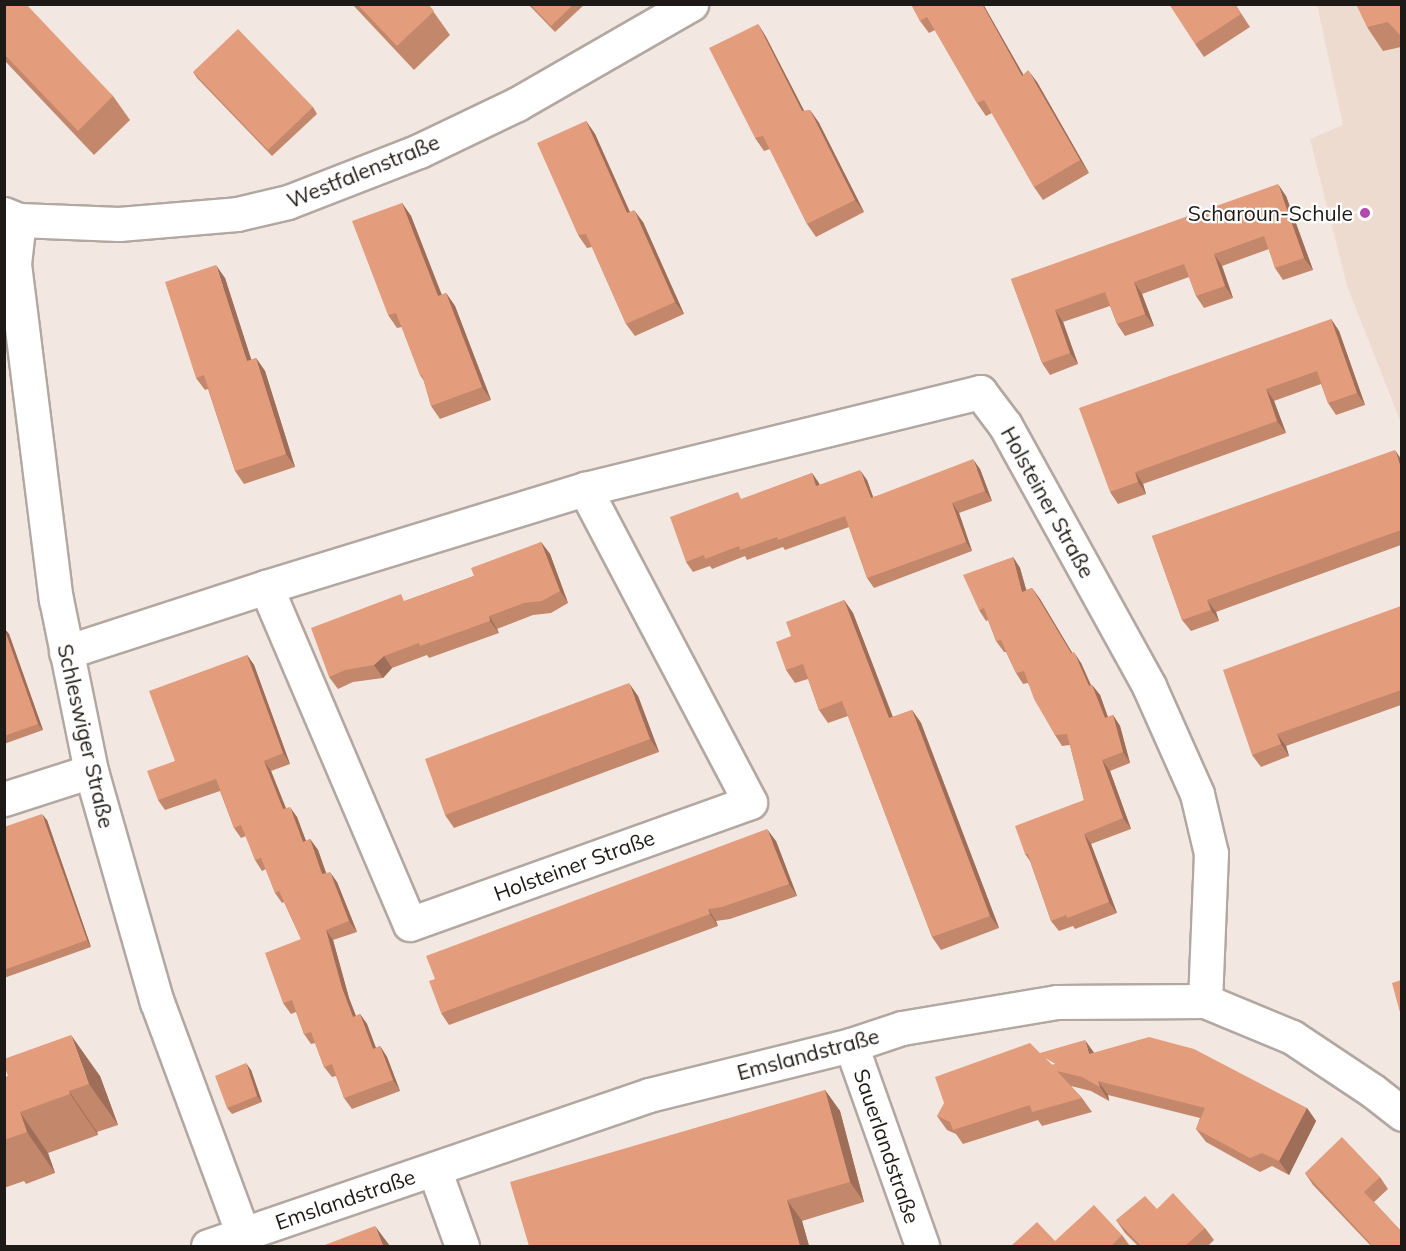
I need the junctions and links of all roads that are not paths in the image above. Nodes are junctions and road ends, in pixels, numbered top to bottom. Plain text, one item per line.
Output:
1 (691, 4) edge
2 (12, 217) edge
3 (585, 489) junction
4 (266, 586) junction
5 (66, 652) junction
6 (91, 771) junction
7 (4, 799) edge
8 (1205, 1001) junction
9 (852, 1044) junction
10 (1401, 1114) edge
11 (434, 1169) junction
12 (243, 1234) junction
13 (208, 1246) edge
14 (462, 1246) edge
15 (922, 1246) edge

1 - 2 street, Westfalenstraße
2 - 5 street, Schleswiger Straße
3 - 4 street, Holsteiner Straße
3 - 4 street, Holsteiner Straße
3 - 8 street, Holsteiner Straße
4 - 5 street, Holsteiner Straße
5 - 6 street, Schleswiger Straße
6 - 7 street
6 - 12 street, Schleswiger Straße
8 - 9 street, Emslandstraße
8 - 10 street, Emslandstraße
9 - 11 street, Emslandstraße
9 - 15 street, Sauerlandstraße
11 - 12 street, Emslandstraße
11 - 14 street
12 - 13 street, Emslandstraße

